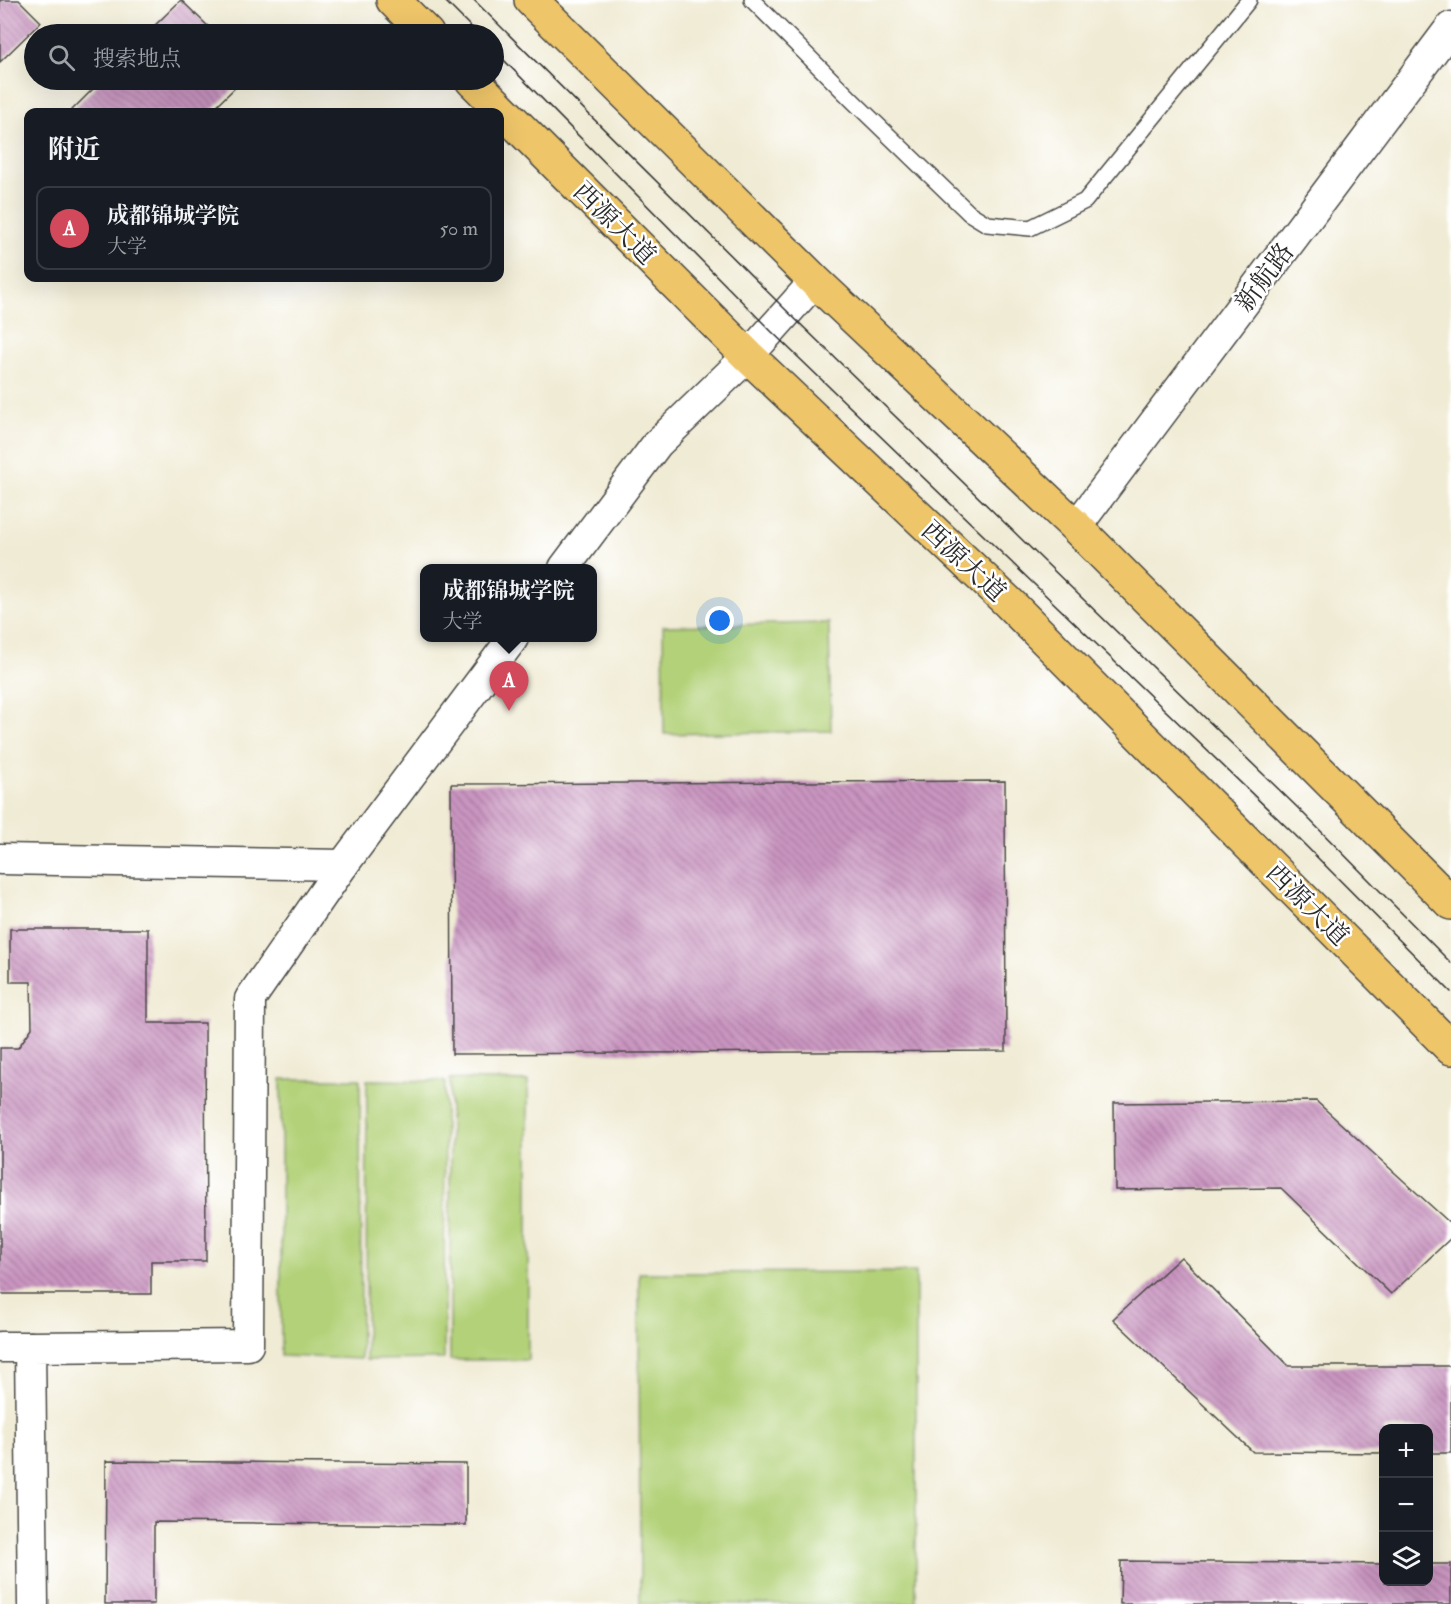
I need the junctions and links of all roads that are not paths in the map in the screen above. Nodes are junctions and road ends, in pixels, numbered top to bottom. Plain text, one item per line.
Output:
1 (393, 0) edge
2 (531, 0) edge
3 (752, 0) edge
4 (1249, 0) edge
5 (417, 24) edge
6 (1451, 27) edge
7 (482, 90) edge
8 (500, 108) edge
9 (504, 112) edge
10 (815, 281) junction
11 (748, 356) junction
12 (1076, 527) junction
13 (567, 564) edge
14 (510, 642) edge
15 (0, 859) edge
16 (343, 865) junction
17 (1451, 903) edge
18 (1451, 1048) edge
19 (0, 1347) edge
20 (30, 1347) junction
21 (33, 1604) edge

1 - 5 main road
2 - 10 main road
3 - 4 lane
6 - 12 street, 新航路
7 - 8 main road, 西源大道
9 - 11 main road, 西源大道
10 - 11 street
10 - 12 main road
11 - 13 street
11 - 18 main road, 西源大道
12 - 17 main road
14 - 16 street
15 - 16 street
16 - 20 street
19 - 20 street
20 - 21 street

